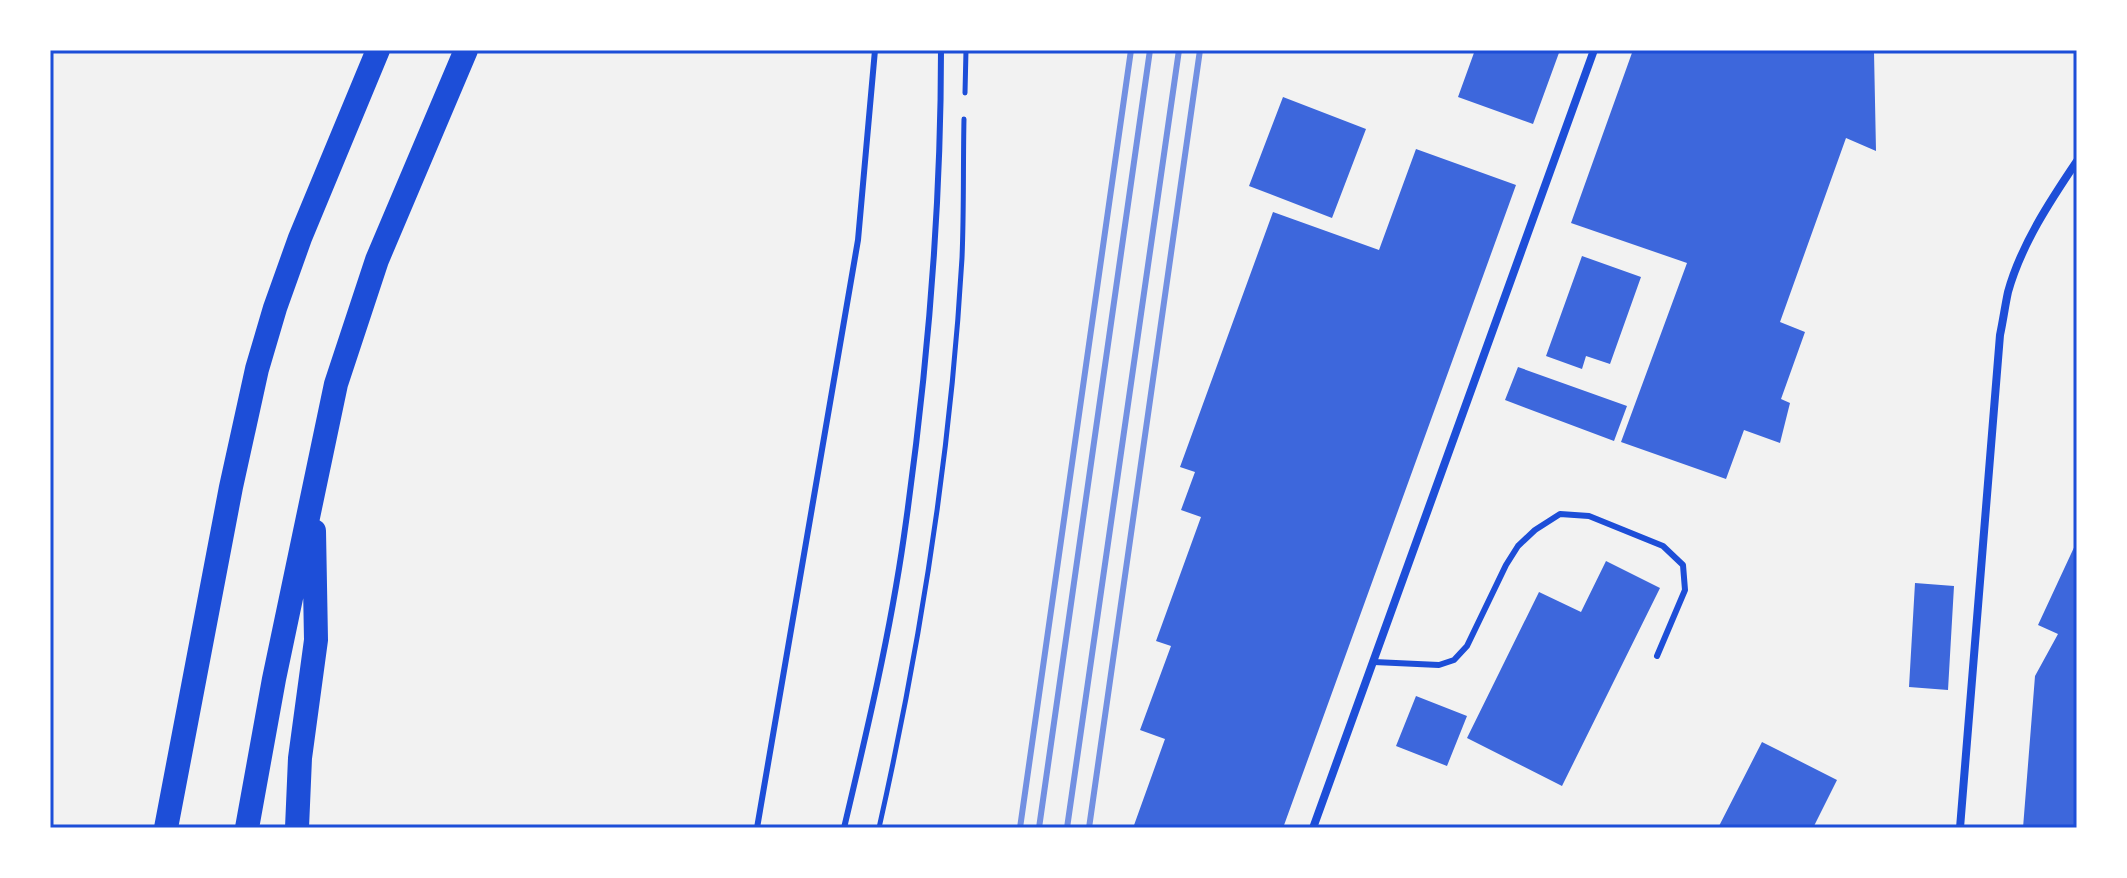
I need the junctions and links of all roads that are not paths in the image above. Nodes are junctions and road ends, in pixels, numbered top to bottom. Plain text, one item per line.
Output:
1 (378, 50) edge
2 (466, 50) edge
3 (875, 50) edge
4 (941, 50) edge
5 (1594, 50) edge
6 (2077, 161) edge
7 (314, 484) junction
8 (1657, 656) dead end
9 (1374, 662) junction
10 (166, 828) edge
11 (247, 828) edge
12 (297, 828) edge
13 (757, 828) edge
14 (844, 828) edge
15 (1313, 828) edge
16 (1960, 828) edge

1 - 10 highway
2 - 7 highway
3 - 13 lane
4 - 14 lane
5 - 9 street
6 - 16 street
7 - 11 highway
7 - 12 highway
8 - 9 lane
9 - 15 street

